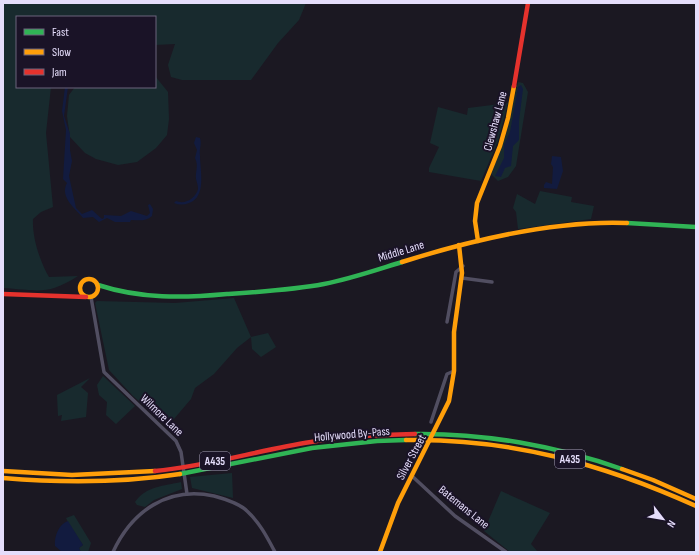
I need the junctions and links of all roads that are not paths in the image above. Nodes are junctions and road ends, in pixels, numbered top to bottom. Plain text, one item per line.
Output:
1 (528, 3) edge
2 (696, 227) edge
3 (478, 241) junction
4 (459, 245) junction
5 (463, 266) junction
6 (462, 278) junction
7 (492, 282) dead end
8 (98, 285) junction
9 (80, 286) junction
10 (112, 291) junction
11 (98, 293) junction
12 (3, 294) edge
13 (67, 296) junction
14 (88, 297) junction
15 (447, 322) dead end
16 (454, 371) junction
17 (431, 422) dead end
18 (3, 471) edge
19 (412, 476) junction
20 (3, 478) edge
21 (188, 494) junction
22 (696, 499) edge
23 (696, 506) edge
24 (113, 552) edge
25 (275, 552) edge
26 (380, 552) edge
27 (506, 552) edge

1 - 3 main road, Clewshaw Lane
2 - 3 main road, Middle Lane
3 - 4 main road, Middle Lane
4 - 5 main road, Silver Street
4 - 10 main road, Middle Lane
5 - 6 main road, Silver Street
5 - 15 street
6 - 7 street
6 - 16 main road, Silver Street
8 - 9 main road, Middle Lane
8 - 10 main road, Middle Lane
8 - 11 main road
9 - 13 main road, Middle Lane
9 - 14 main road
10 - 11 main road, Middle Lane
11 - 14 main road, Middle Lane
12 - 13 main road
13 - 14 main road
14 - 21 street, Wilmore Lane
16 - 17 street
16 - 19 main road, Silver Street
18 - 22 main road, Hollywood By-Pass / A435
19 - 26 main road, Silver Street
19 - 27 street, Batemans Lane
20 - 23 main road, Hollywood By-Pass / A435
21 - 24 street
21 - 25 street

